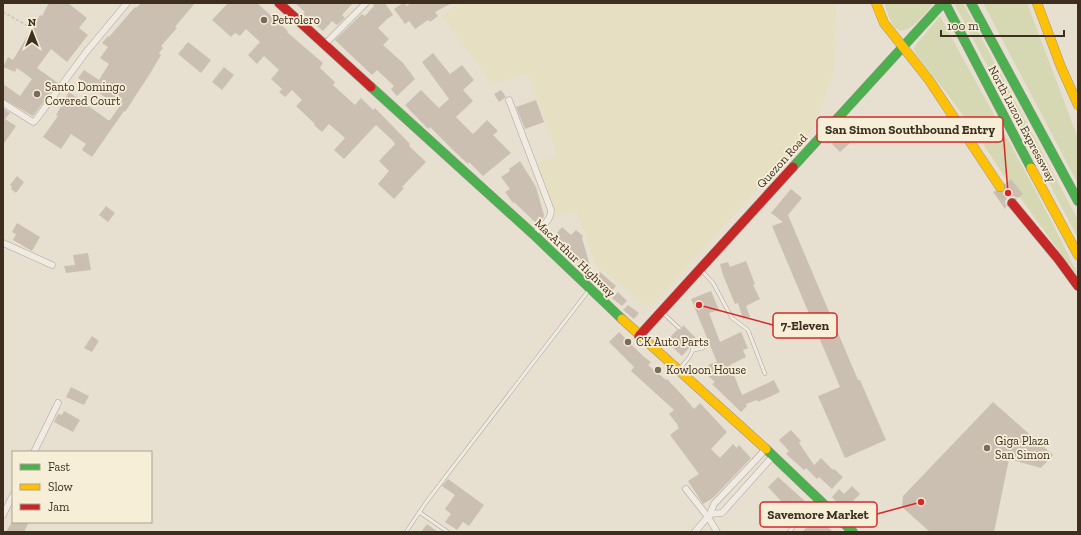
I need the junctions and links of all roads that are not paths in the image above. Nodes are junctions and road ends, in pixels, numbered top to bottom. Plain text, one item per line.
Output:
1 (127, 3) edge
2 (279, 3) edge
3 (366, 3) edge
4 (876, 3) edge
5 (944, 3) edge
6 (971, 3) edge
7 (1038, 3) edge
8 (324, 45) junction
9 (903, 46) junction
10 (509, 100) dead end
11 (3, 102) edge
12 (1078, 105) edge
13 (1000, 187) tunnel mouth
14 (1078, 201) edge
15 (1012, 203) tunnel mouth
16 (534, 234) junction
17 (3, 243) edge
18 (1078, 255) edge
19 (52, 265) dead end
20 (700, 269) junction
21 (1078, 286) edge
22 (590, 289) junction
23 (661, 312) junction
24 (679, 328) dead end
25 (639, 336) junction
26 (693, 345) dead end
27 (702, 348) dead end
28 (694, 350) junction
29 (678, 370) junction
30 (765, 374) dead end
31 (58, 403) dead end
32 (766, 449) junction
33 (34, 451) edge
34 (774, 456) junction
35 (741, 475) junction
36 (750, 482) junction
37 (686, 488) dead end
38 (728, 489) junction
39 (12, 497) edge
40 (736, 497) junction
41 (818, 500) junction
42 (420, 512) junction
43 (3, 515) edge
44 (709, 515) junction
45 (406, 532) edge
46 (448, 532) edge
47 (695, 532) edge
48 (717, 532) edge
49 (789, 532) edge
50 (853, 532) edge

1 - 11 street
2 - 8 main road, MacArthur Highway
3 - 8 street
4 - 9 main road
5 - 9 main road, Quezon Road
5 - 18 main road, North Luzon Expressway
6 - 14 main road, North Luzon Expressway
7 - 12 main road
8 - 16 main road, MacArthur Highway
9 - 13 main road
9 - 20 main road, Quezon Road
10 - 16 street
15 - 21 main road
16 - 22 main road, MacArthur Highway
17 - 19 street
20 - 23 main road, Quezon Road
20 - 30 lane
22 - 25 main road, MacArthur Highway
22 - 42 lane
23 - 24 lane
23 - 25 main road, Quezon Road
25 - 29 main road, MacArthur Highway
26 - 28 lane
27 - 28 lane
28 - 29 lane
29 - 32 main road, MacArthur Highway
31 - 33 street
32 - 34 main road, MacArthur Highway
32 - 35 street
34 - 36 street
34 - 41 main road, MacArthur Highway
35 - 36 street
35 - 38 street
36 - 40 street
37 - 44 street
38 - 40 street
38 - 44 street
39 - 43 street
40 - 44 street
41 - 49 lane
41 - 50 main road, MacArthur Highway
42 - 45 lane
42 - 46 lane
44 - 47 street
44 - 48 street

